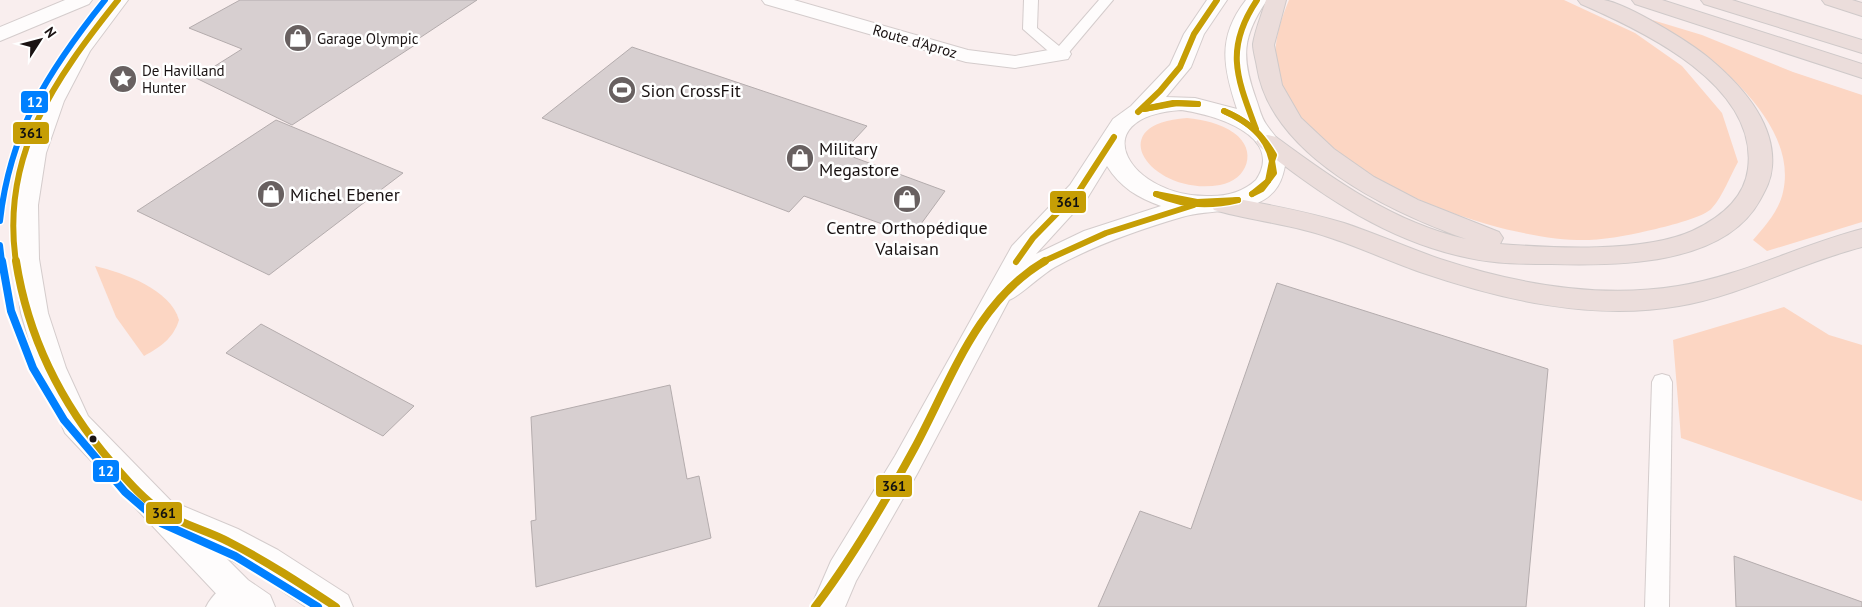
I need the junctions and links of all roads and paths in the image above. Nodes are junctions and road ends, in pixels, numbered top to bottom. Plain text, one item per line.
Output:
1 (82, 0) edge
2 (118, 0) edge
3 (772, 0) edge
4 (1031, 0) edge
5 (1106, 0) edge
6 (1217, 0) edge
7 (1257, 0) edge
8 (1276, 0) edge
9 (1588, 0) edge
10 (1642, 0) edge
11 (1712, 0) edge
12 (1832, 0) edge
13 (1862, 10) edge
14 (0, 35) edge
15 (1862, 47) edge
16 (1060, 54) junction
17 (1862, 71) edge
18 (1138, 112) junction
19 (1114, 136) junction
20 (1262, 136) junction
21 (1223, 204) junction
22 (1194, 205) junction
23 (1862, 238) edge
24 (1559, 255) junction
25 (984, 317) junction
26 (1662, 382) dead end
27 (158, 510) junction
28 (843, 572) junction
29 (237, 602) edge
30 (336, 607) edge
31 (815, 607) edge
32 (828, 607) edge
33 (1656, 607) edge

1 - 14 street
2 - 27 street
3 - 16 street, Route d'Aproz
4 - 16 lane
5 - 16 lane
6 - 18 street
7 - 20 street
8 - 24 highway
9 - 24 highway
10 - 17 highway
11 - 15 highway
12 - 13 highway
18 - 19 street
18 - 20 street
19 - 22 street
19 - 25 street
20 - 21 street
20 - 24 highway
21 - 22 street
21 - 23 highway
22 - 25 street
25 - 28 street
26 - 33 lane
27 - 29 street
27 - 30 street
28 - 31 street
28 - 32 street

